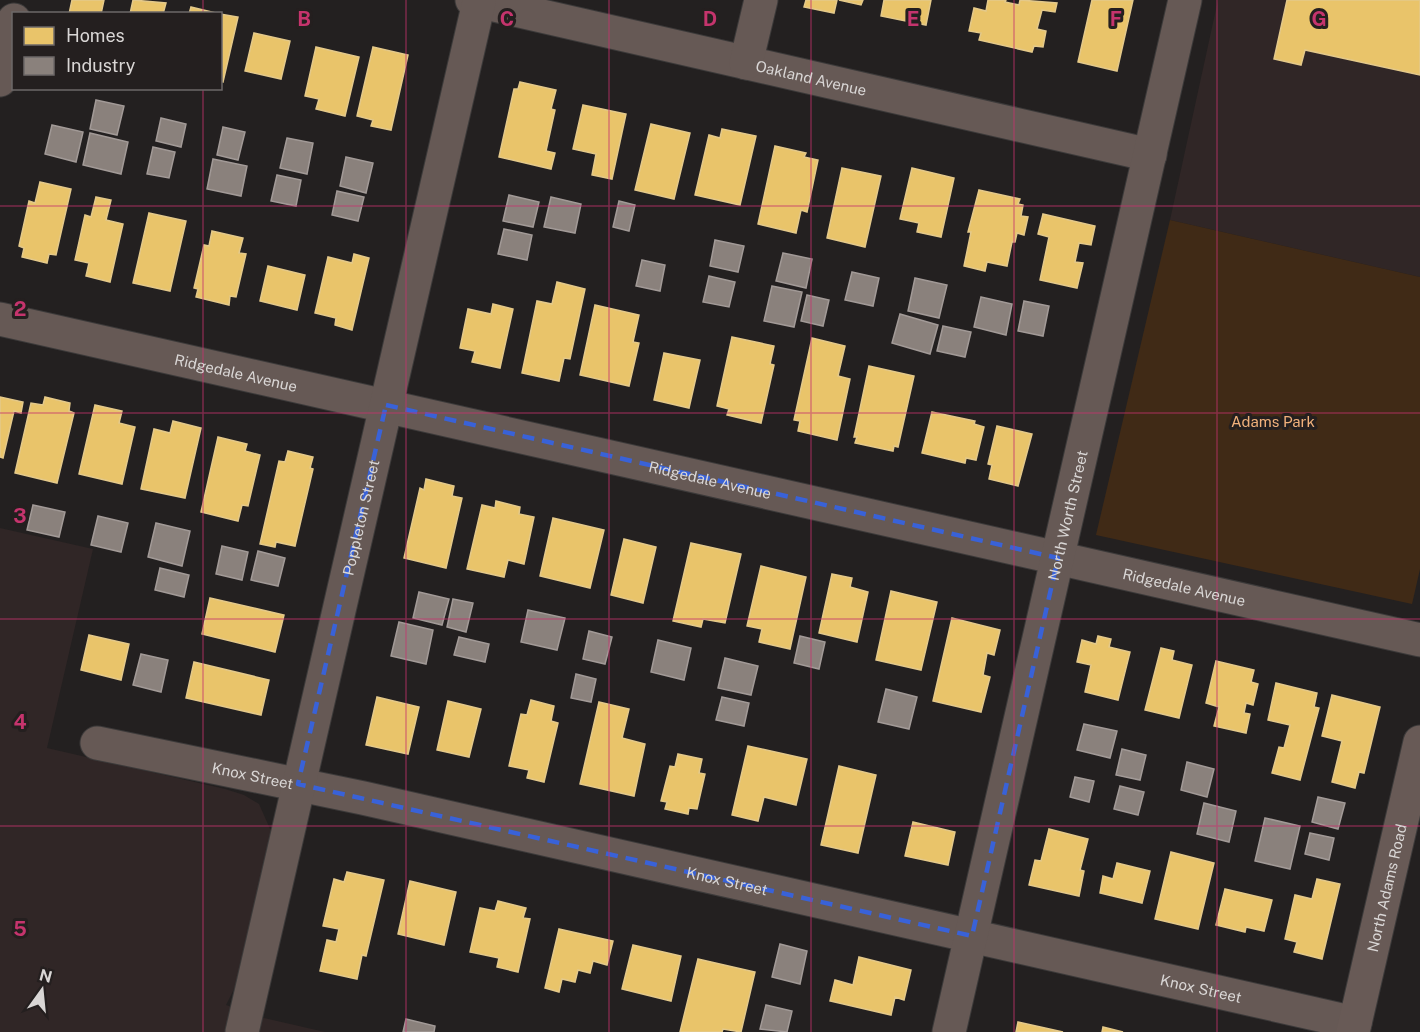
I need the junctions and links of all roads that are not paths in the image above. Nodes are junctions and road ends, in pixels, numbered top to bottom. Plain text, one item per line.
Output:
1 (761, 0) edge
2 (1185, 0) edge
3 (475, 1) edge
4 (12, 29) edge
5 (746, 63) junction
6 (0, 80) edge
7 (1150, 154) junction
8 (0, 319) edge
9 (386, 405) junction
10 (1058, 558) junction
11 (1420, 639) edge
12 (1420, 742) edge
13 (97, 743) dead end
14 (298, 784) junction
15 (972, 936) junction
16 (1354, 1028) edge
17 (242, 1032) edge
18 (949, 1032) edge

1 - 5 street
2 - 7 street, North Worth Street
3 - 5 street, Oakland Avenue
3 - 9 street, Poppleton Street
4 - 6 street
5 - 7 street, Oakland Avenue
7 - 10 street, North Worth Street
8 - 9 street, Ridgedale Avenue
9 - 10 street, Ridgedale Avenue
9 - 14 street, Poppleton Street
10 - 11 street, Ridgedale Avenue
10 - 15 street, North Worth Street
12 - 16 main road, North Adams Road
13 - 14 street, Knox Street
14 - 15 street, Knox Street
14 - 17 street, Poppleton Street
15 - 16 street, Knox Street
15 - 18 street, North Worth Street

